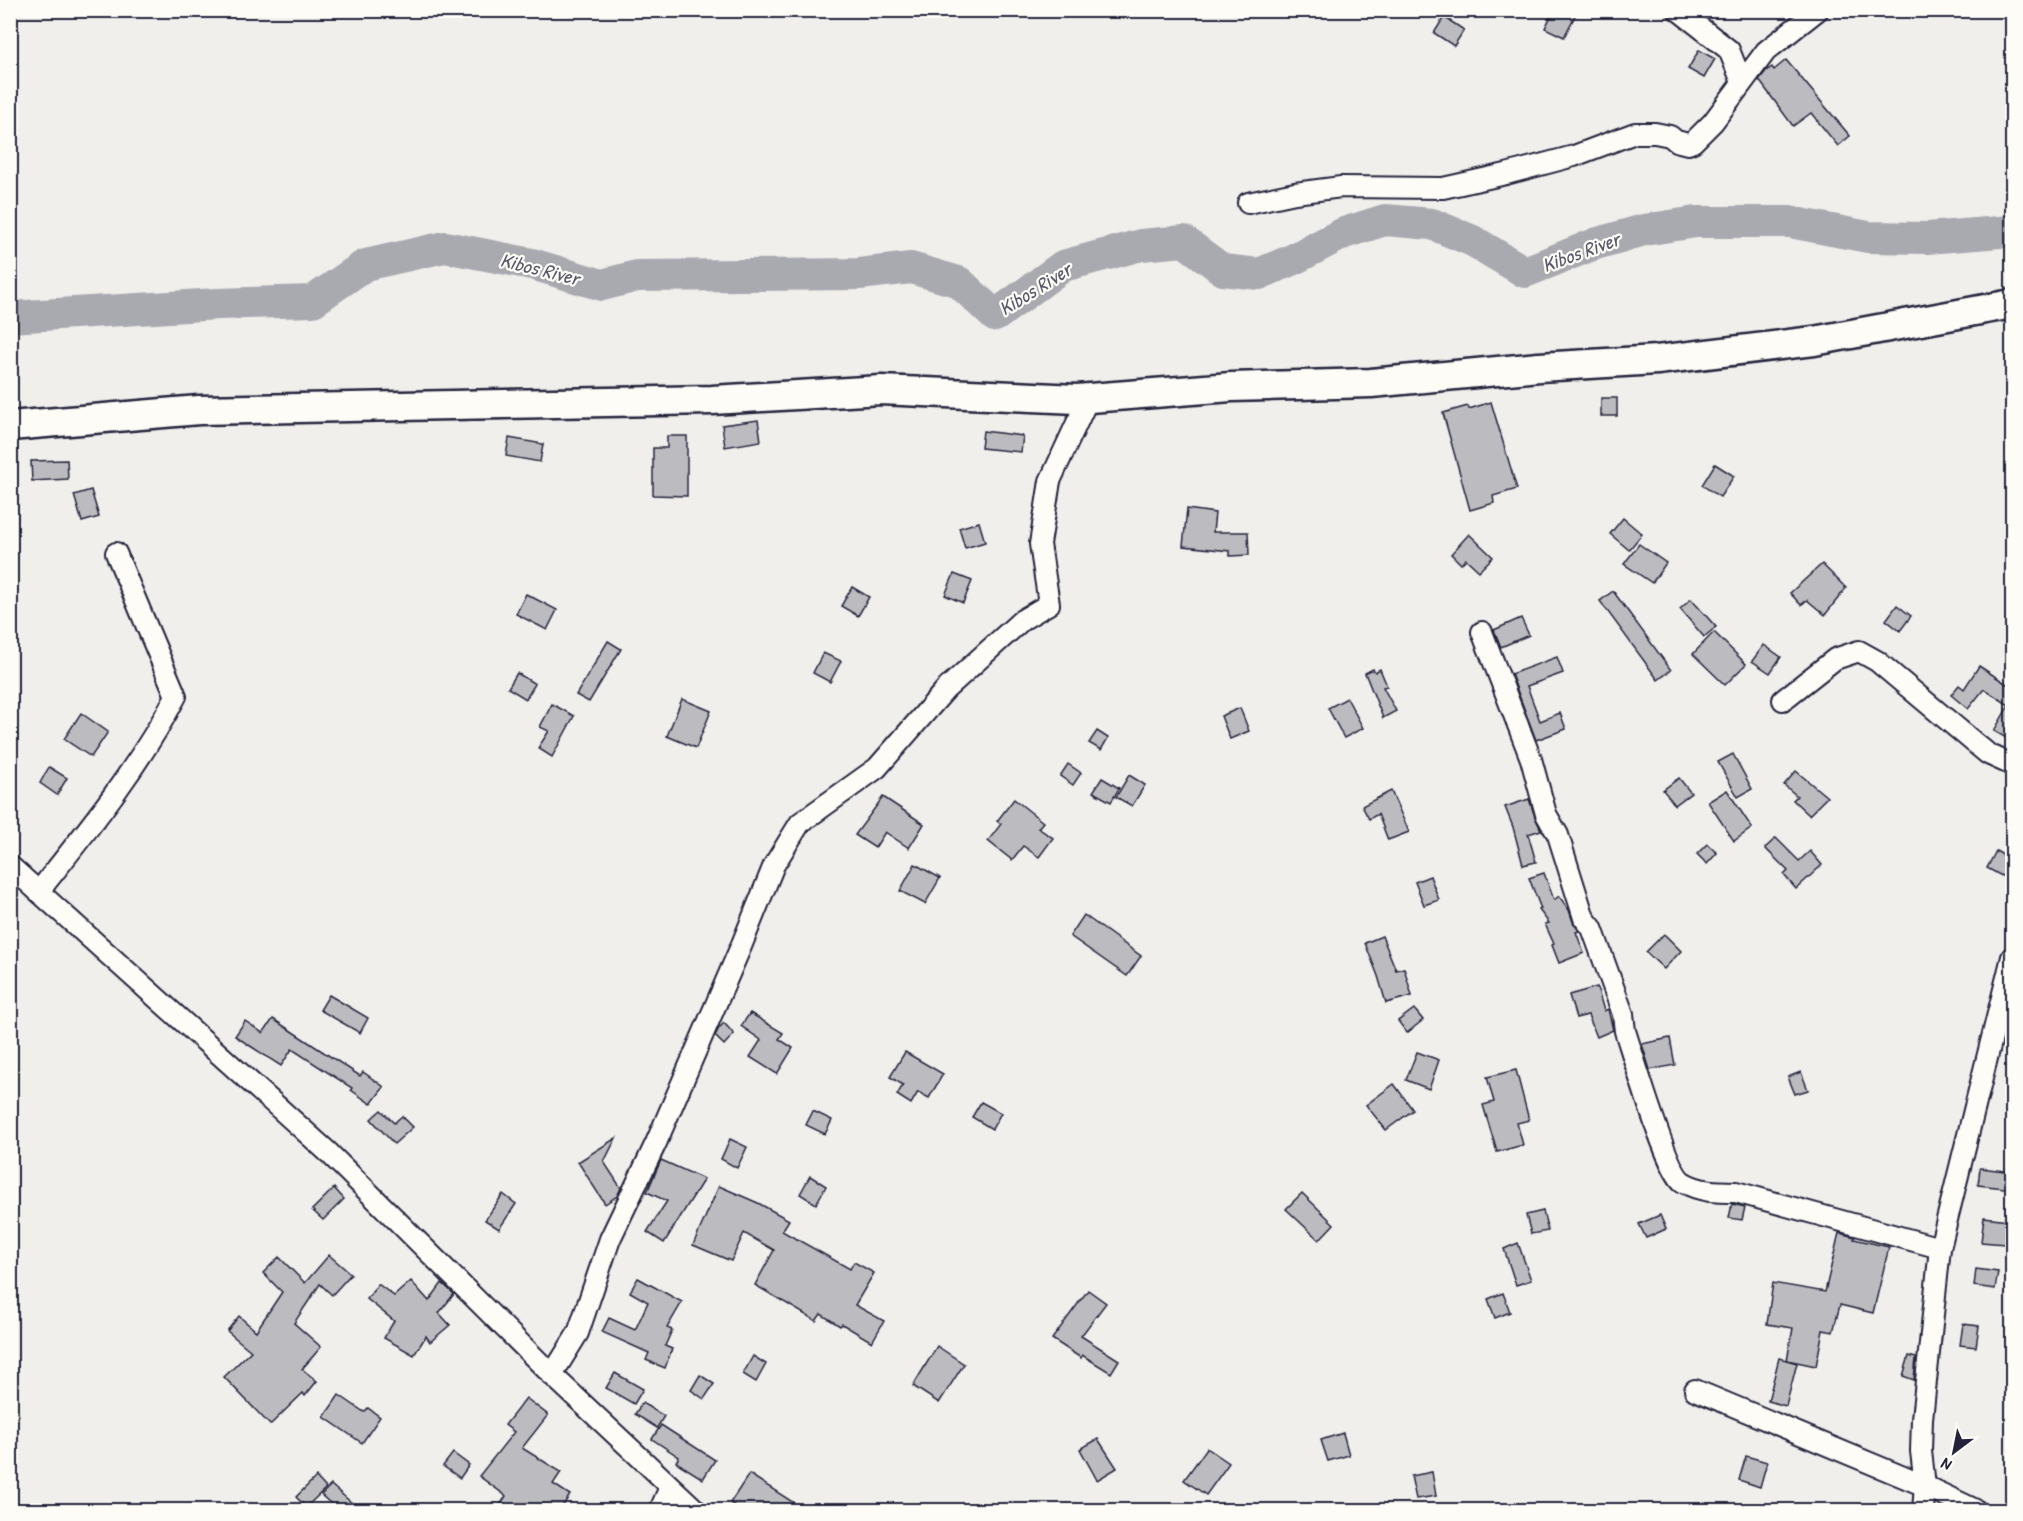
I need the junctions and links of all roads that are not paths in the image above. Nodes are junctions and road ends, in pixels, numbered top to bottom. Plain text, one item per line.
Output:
1 (1678, 10) edge
2 (1818, 10) edge
3 (1742, 82) junction
4 (1248, 203) dead end
5 (2013, 304) edge
6 (1088, 399) junction
7 (10, 426) edge
8 (117, 553) dead end
9 (1482, 632) dead end
10 (1783, 700) dead end
11 (2013, 765) edge
12 (10, 866) edge
13 (39, 891) junction
14 (2013, 957) edge
15 (1940, 1248) junction
16 (552, 1375) junction
17 (1695, 1390) dead end
18 (1924, 1486) junction
19 (670, 1487) junction
20 (660, 1510) edge
21 (696, 1510) edge
22 (1923, 1510) edge
23 (1976, 1510) edge

1 - 3 street
2 - 3 street
3 - 4 street
5 - 6 main road
6 - 7 main road
6 - 16 street
8 - 13 street
9 - 15 street
10 - 11 street
12 - 13 street
13 - 16 street
14 - 15 street
15 - 18 street
16 - 19 street
17 - 18 street
18 - 22 street
18 - 23 street
19 - 20 street
19 - 21 street

